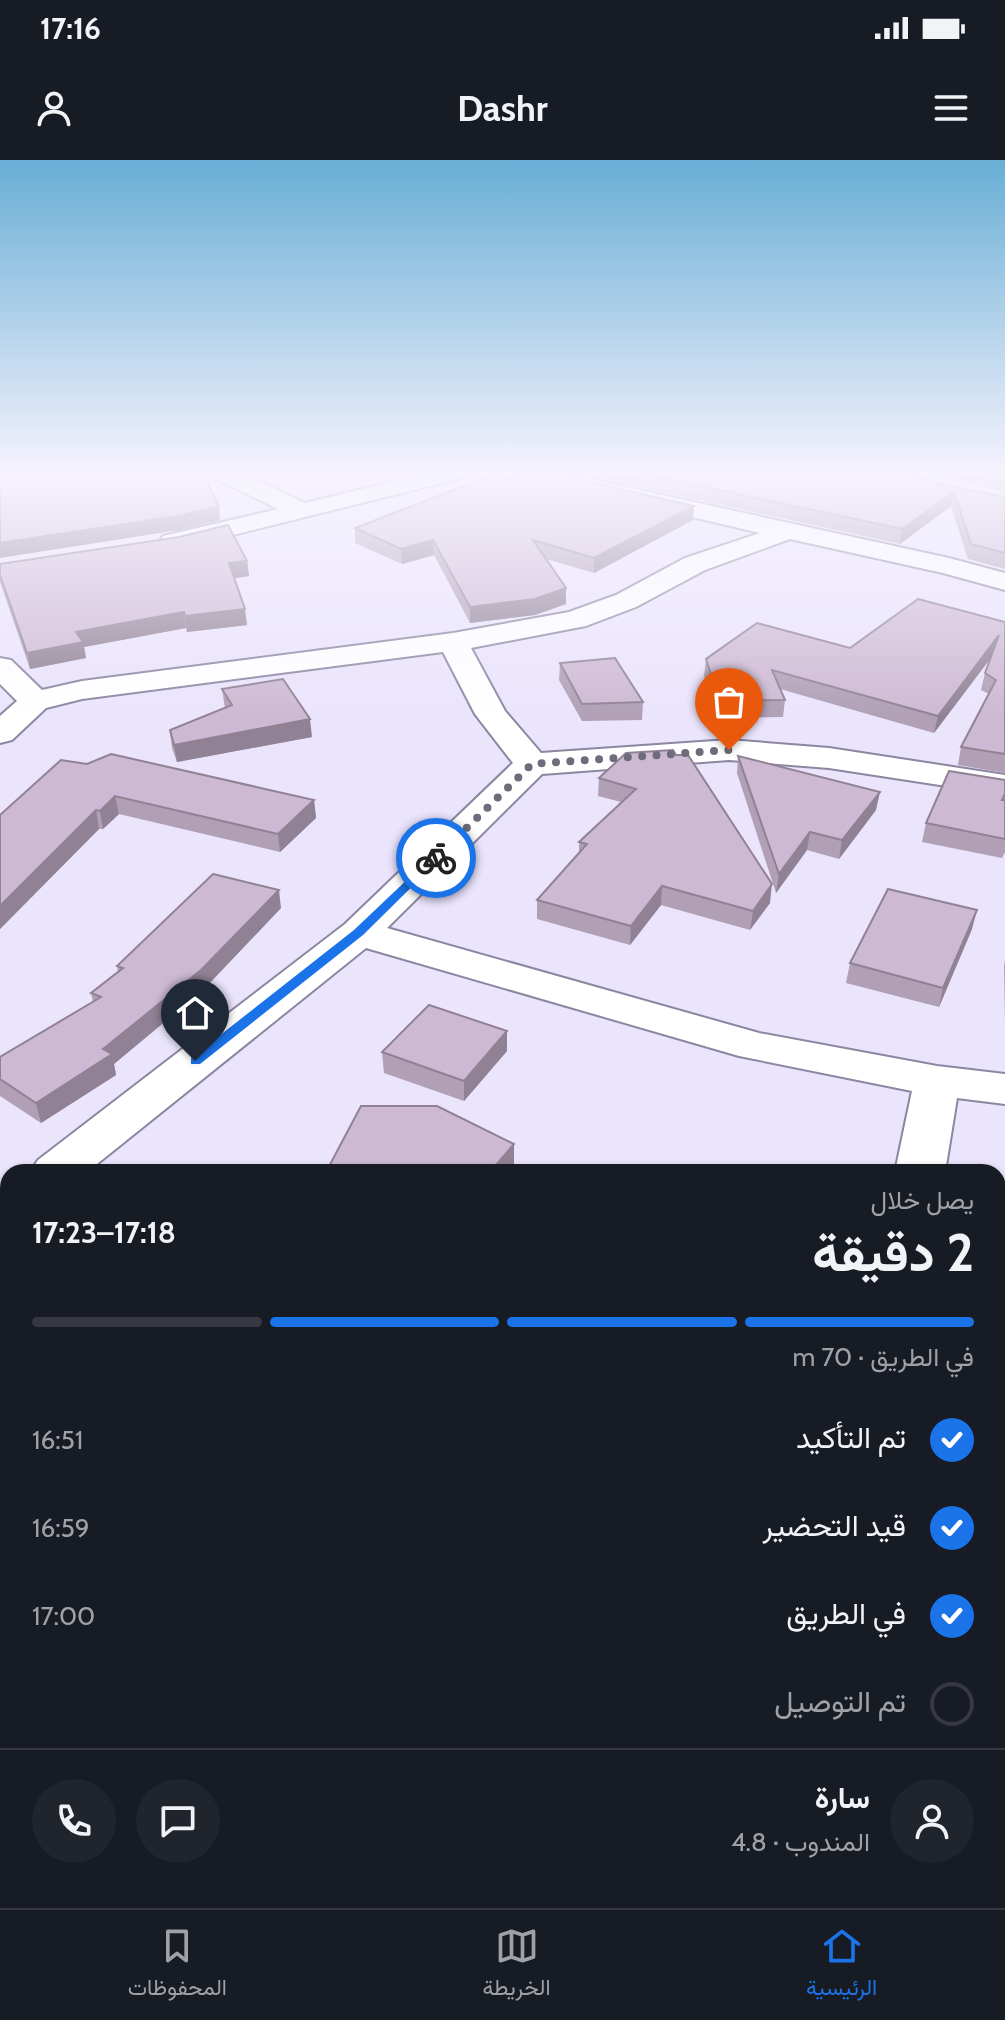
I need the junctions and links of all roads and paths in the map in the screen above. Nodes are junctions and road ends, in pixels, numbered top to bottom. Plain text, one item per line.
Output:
1 (722, 555) edge
2 (894, 555) edge
3 (1005, 582) edge
4 (453, 642) junction
5 (0, 667) edge
6 (35, 701) junction
7 (0, 733) edge
8 (532, 764) junction
9 (1005, 785) edge
10 (359, 933) junction
11 (937, 1081) junction
12 (1005, 1089) edge
13 (65, 1164) edge
14 (921, 1164) edge

1 - 4 street
2 - 3 street
4 - 6 street
4 - 8 street
5 - 6 street
6 - 7 street
8 - 9 street
8 - 10 street
10 - 11 street
10 - 13 street
11 - 12 street
11 - 14 street

